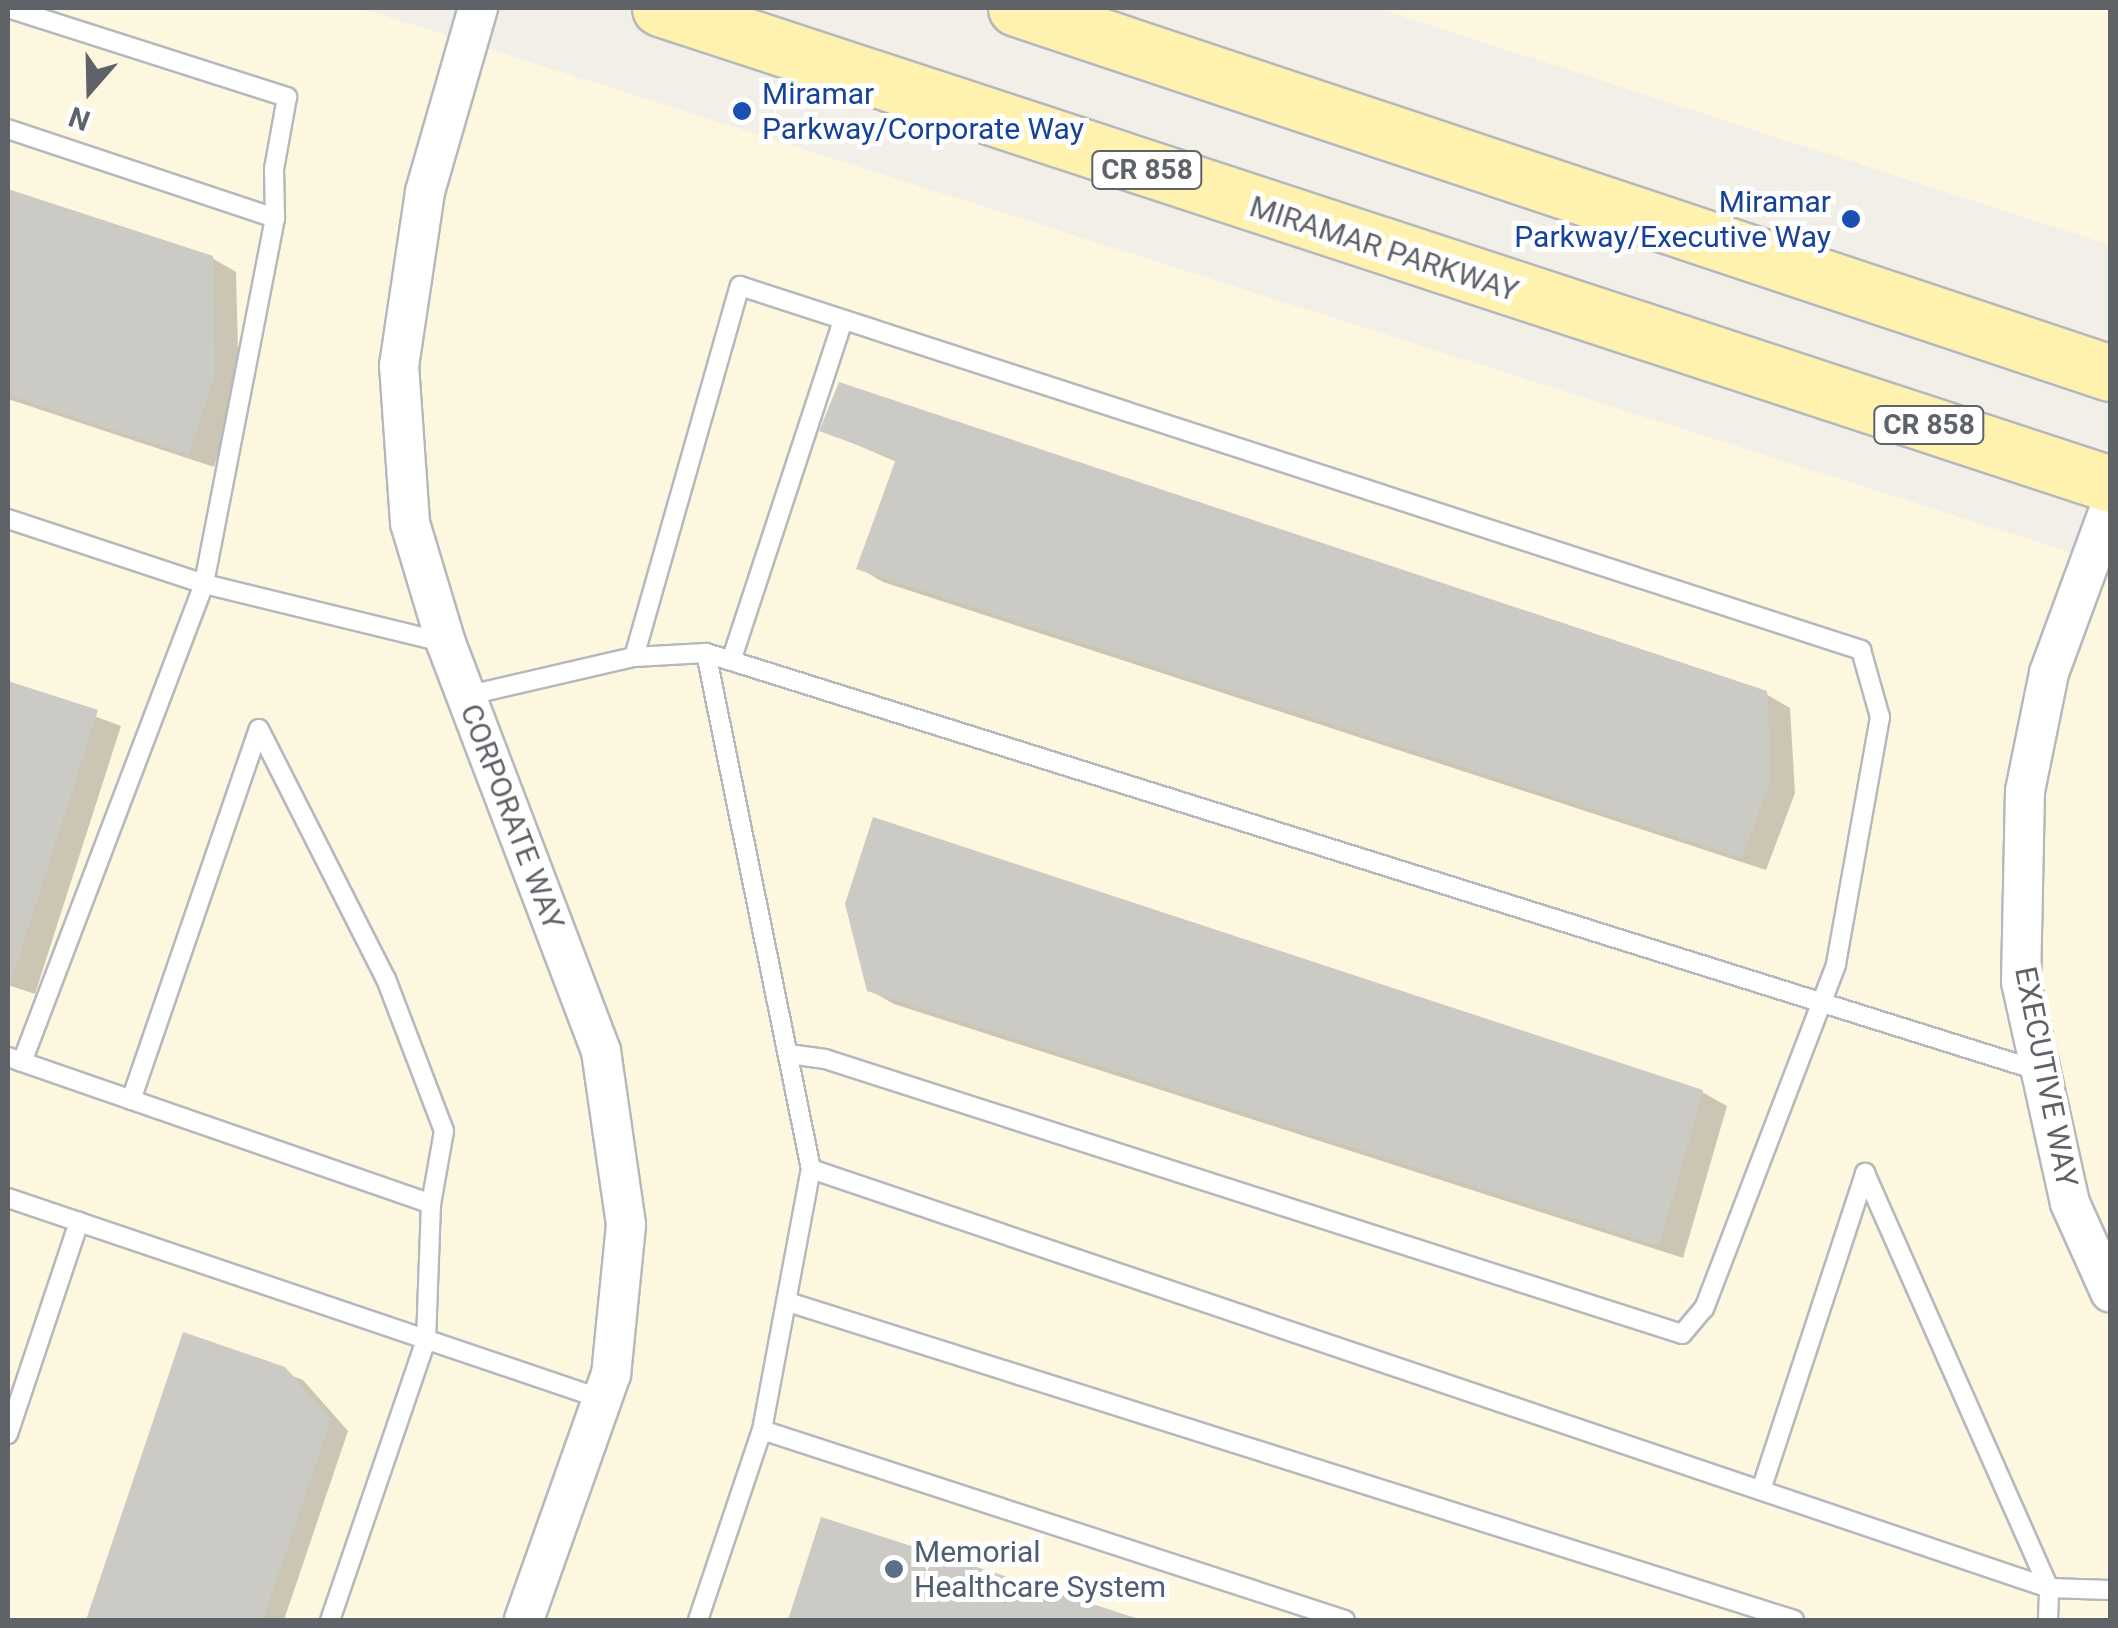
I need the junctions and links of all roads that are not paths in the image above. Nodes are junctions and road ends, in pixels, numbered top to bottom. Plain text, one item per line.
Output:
1 (8, 8) edge
2 (478, 8) edge
3 (660, 8) edge
4 (1016, 8) edge
5 (8, 129) edge
6 (275, 218) junction
7 (843, 320) junction
8 (2110, 373) edge
9 (2110, 484) edge
10 (2110, 506) edge
11 (8, 518) edge
12 (204, 584) junction
13 (446, 643) junction
14 (706, 653) junction
15 (634, 658) junction
16 (731, 660) junction
17 (465, 696) junction
18 (1819, 1001) junction
19 (788, 1054) junction
20 (15, 1059) edge
21 (2040, 1071) junction
22 (131, 1100) junction
23 (811, 1169) junction
24 (8, 1198) edge
25 (432, 1204) junction
26 (79, 1222) junction
27 (2106, 1271) edge
28 (788, 1302) junction
29 (426, 1340) junction
30 (602, 1399) junction
31 (762, 1430) junction
32 (8, 1434) edge
33 (1761, 1490) junction
34 (2048, 1588) junction
35 (2110, 1590) edge
36 (330, 1620) edge
37 (524, 1620) edge
38 (698, 1620) edge
39 (1345, 1620) edge
40 (1794, 1620) edge
41 (2048, 1620) edge

1 - 6 lane
2 - 13 street, CORPORATE WAY
3 - 9 main road, MIRAMAR PARKWAY / CR 858
4 - 8 main road
5 - 6 lane
6 - 12 lane
7 - 15 lane
7 - 16 lane
7 - 18 lane
10 - 21 street, EXECUTIVE WAY
11 - 12 lane
12 - 13 lane
12 - 20 lane
13 - 17 street, CORPORATE WAY
14 - 15 lane
14 - 16 lane
14 - 19 lane
15 - 17 lane
16 - 18 lane
17 - 30 street, CORPORATE WAY
18 - 19 lane
18 - 21 lane
19 - 23 lane
20 - 22 lane
21 - 27 street, EXECUTIVE WAY
22 - 25 lane
22 - 25 lane
23 - 28 lane
23 - 33 lane
24 - 26 lane
25 - 29 lane
26 - 29 lane
26 - 32 lane
28 - 31 lane
28 - 40 lane
29 - 30 lane
29 - 36 lane
30 - 37 street, CORPORATE WAY
31 - 38 lane
31 - 39 lane
33 - 34 lane
33 - 34 lane
34 - 35 lane
34 - 41 lane

